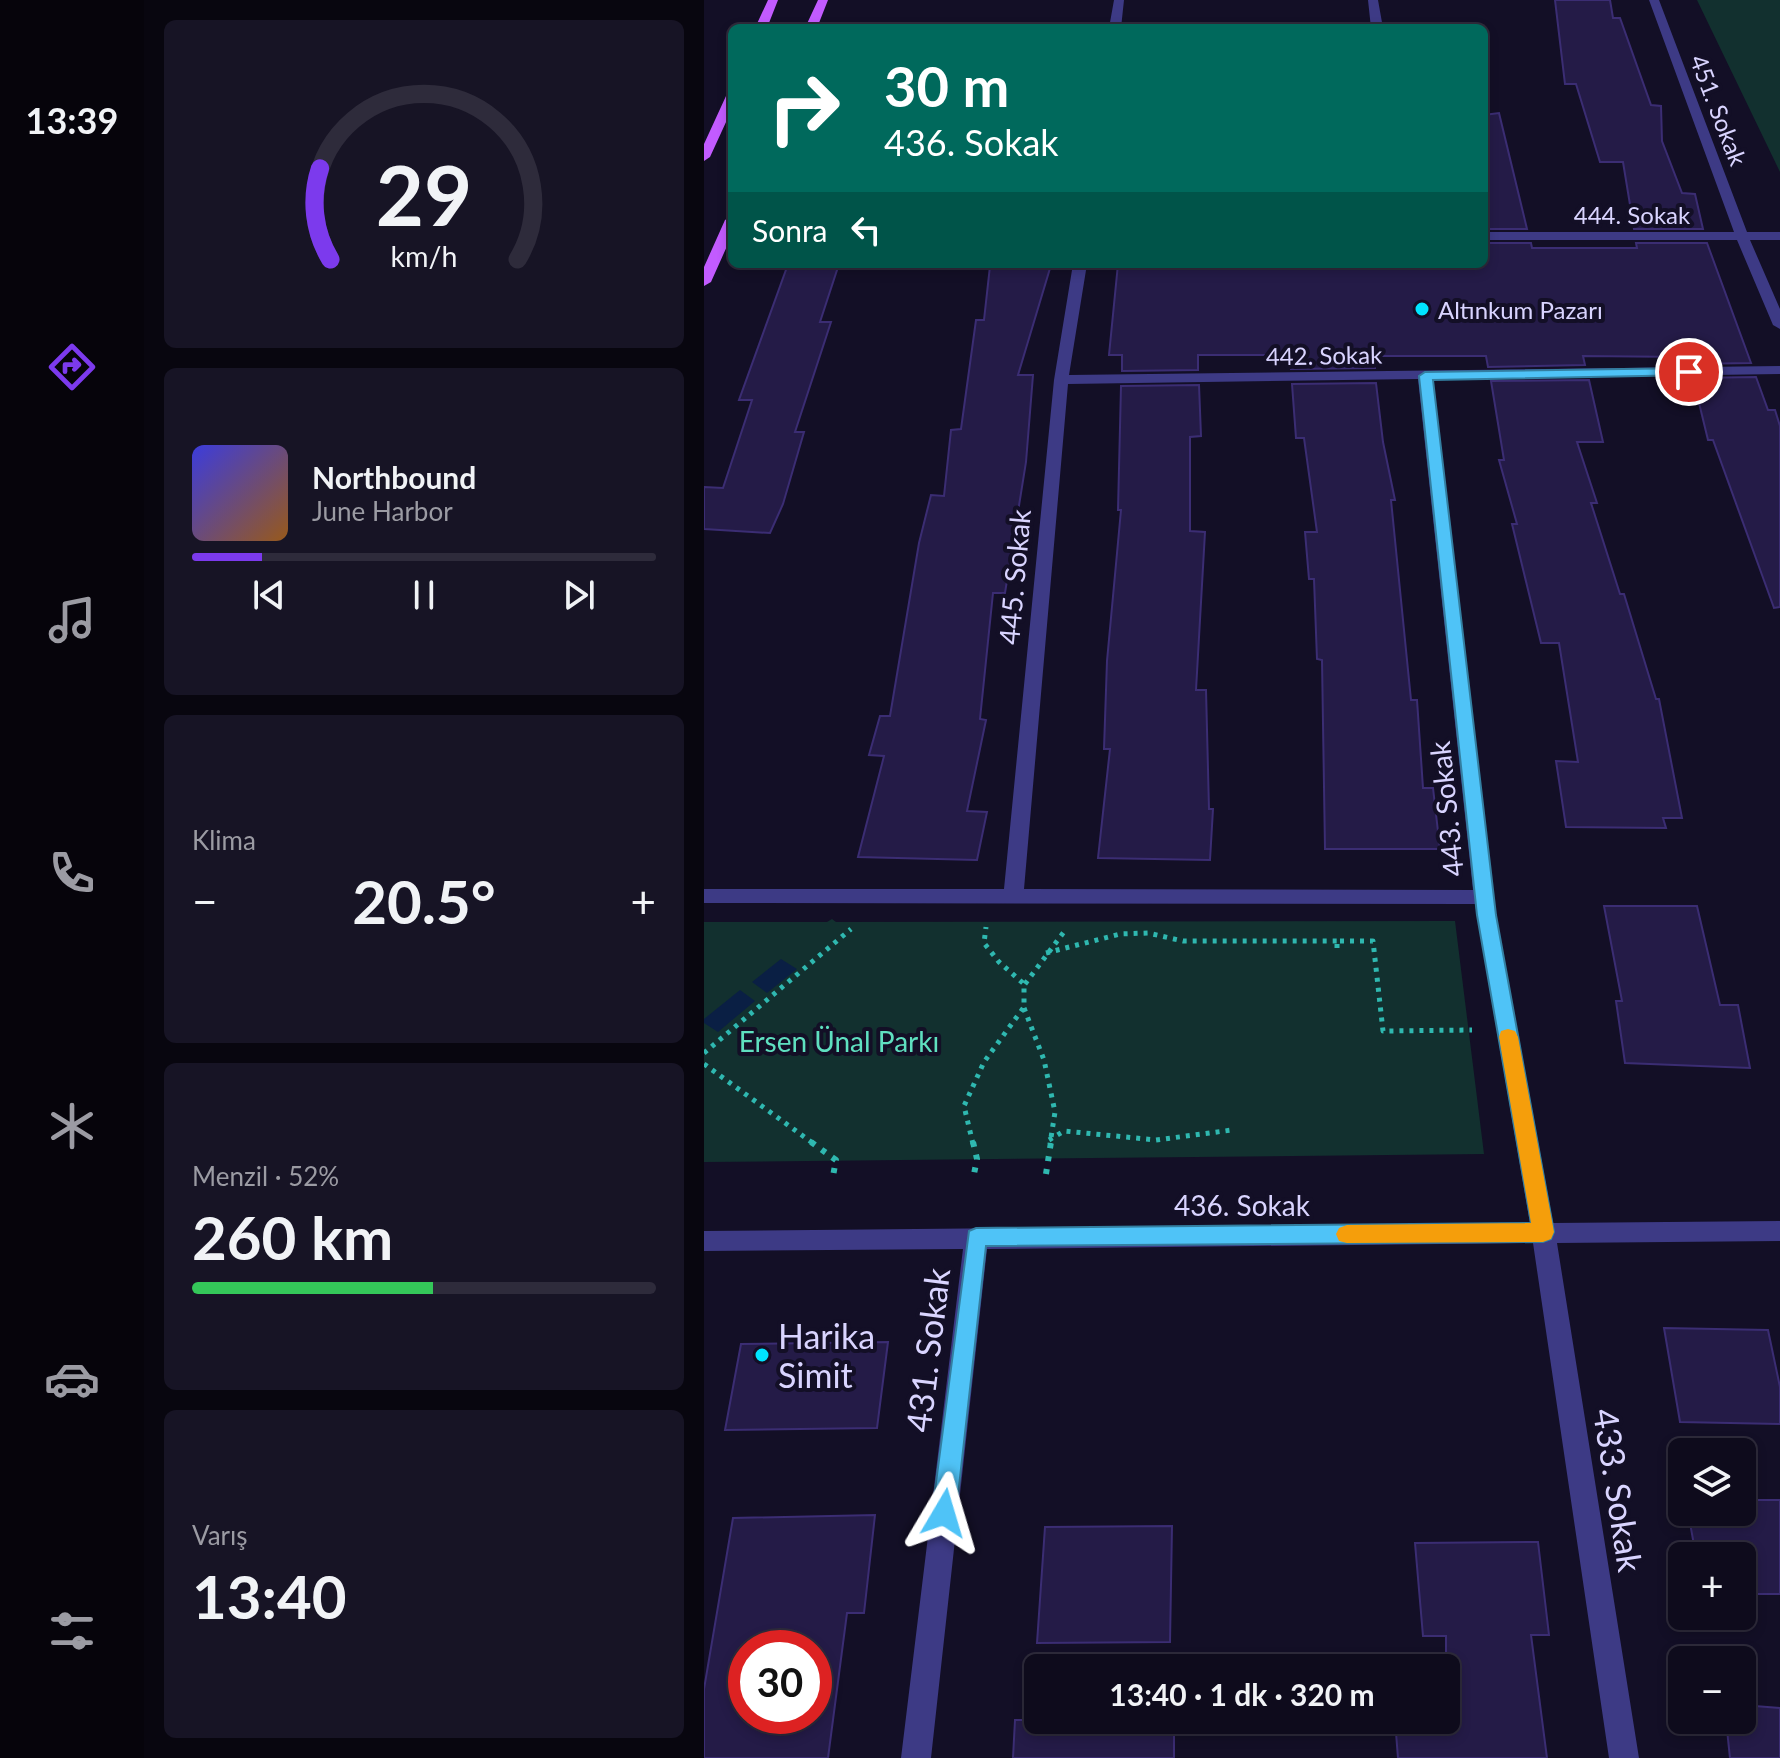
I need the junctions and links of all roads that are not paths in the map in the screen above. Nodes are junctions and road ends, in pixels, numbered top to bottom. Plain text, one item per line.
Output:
1 (773, 0) edge
2 (823, 0) edge
3 (1119, 0) edge
4 (1373, 0) edge
5 (1654, 0) edge
6 (763, 24) edge
7 (813, 24) edge
8 (1116, 24) edge
9 (1376, 24) edge
10 (728, 105) edge
11 (704, 157) edge
12 (1488, 236) edge
13 (1742, 236) junction
14 (1780, 236) edge
15 (728, 238) edge
16 (1079, 268) edge
17 (704, 282) edge
18 (1780, 325) edge
19 (1780, 370) edge
20 (1425, 376) junction
21 (1061, 380) junction
22 (704, 896) edge
23 (1013, 896) junction
24 (1484, 897) junction
25 (1780, 1231) edge
26 (1543, 1232) junction
27 (976, 1237) junction
28 (704, 1241) edge
29 (916, 1758) edge
30 (1624, 1758) edge

1 - 6 main road
2 - 7 main road
3 - 8 street
4 - 9 street
5 - 13 street, 451. Sokak
10 - 11 main road
12 - 13 street, 444. Sokak
13 - 14 street, 444. Sokak
13 - 18 street, 451. Sokak
15 - 17 main road
16 - 21 street, 445. Sokak
19 - 20 street, 442. Sokak
20 - 21 street, 442. Sokak
20 - 24 street, 443. Sokak
21 - 23 street, 445. Sokak
22 - 23 street
23 - 24 street
24 - 26 street, 443. Sokak
25 - 26 street, 436. Sokak
26 - 27 street, 436. Sokak
26 - 30 street, 433. Sokak
27 - 28 street, 436. Sokak
27 - 29 street, 431. Sokak

